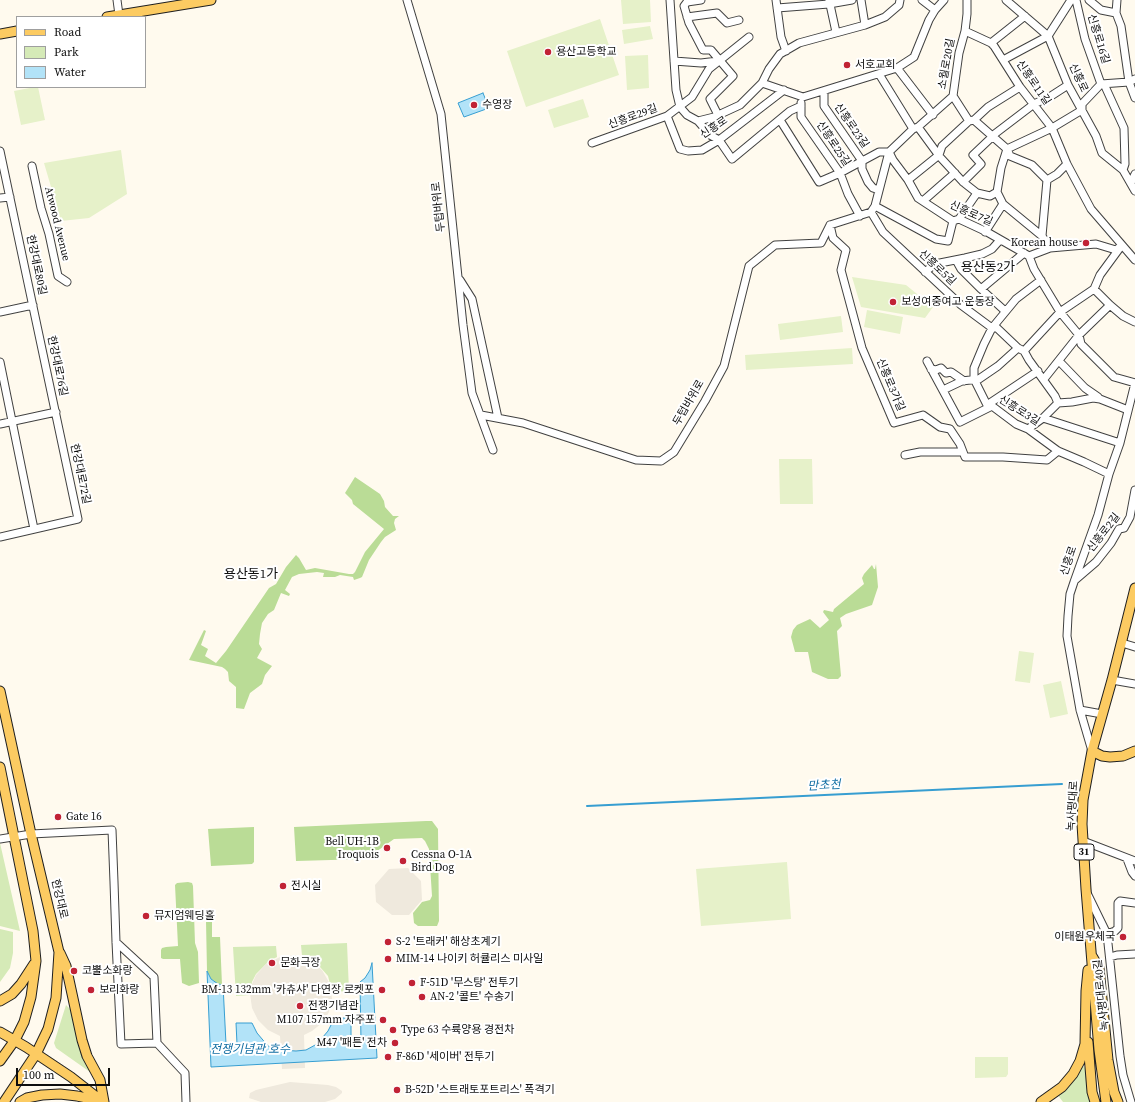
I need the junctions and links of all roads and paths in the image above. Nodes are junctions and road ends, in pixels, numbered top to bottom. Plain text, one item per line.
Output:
1 (117, 0) edge
2 (211, 0) edge
3 (407, 0) edge
4 (670, 0) edge
5 (701, 0) edge
6 (776, 0) edge
7 (852, 0) edge
8 (861, 0) edge
9 (900, 0) edge
10 (922, 0) edge
11 (944, 0) edge
12 (967, 0) edge
13 (1006, 0) edge
14 (1071, 0) edge
15 (1076, 0) edge
16 (1089, 0) edge
17 (1117, 0) edge
18 (829, 2) edge
19 (777, 8) junction
20 (935, 10) junction
21 (671, 11) junction
22 (1116, 13) junction
23 (686, 14) junction
24 (119, 15) junction
25 (113, 16) edge
26 (1025, 16) junction
27 (739, 20) dead end
28 (865, 25) junction
29 (16, 31) edge
30 (965, 31) junction
31 (836, 32) junction
32 (0, 34) edge
33 (1048, 36) junction
34 (749, 37) dead end
35 (991, 43) junction
36 (786, 51) junction
37 (1003, 60) junction
38 (674, 61) junction
39 (719, 61) junction
40 (898, 68) junction
41 (880, 74) junction
42 (1132, 80) edge
43 (762, 83) junction
44 (1103, 84) junction
45 (1068, 85) junction
46 (1020, 87) junction
47 (784, 90) junction
48 (824, 91) junction
49 (953, 96) junction
50 (803, 97) junction
51 (1135, 98) edge
52 (1034, 104) junction
53 (801, 106) junction
54 (680, 108) junction
55 (1082, 110) junction
56 (718, 115) junction
57 (933, 115) junction
58 (667, 116) junction
59 (780, 120) junction
60 (698, 121) junction
61 (972, 121) junction
62 (916, 128) junction
63 (1052, 128) junction
64 (993, 136) junction
65 (719, 140) junction
66 (592, 143) dead end
67 (1007, 149) junction
68 (0, 150) edge
69 (889, 152) junction
70 (938, 155) junction
71 (862, 162) junction
72 (1067, 164) junction
73 (32, 166) dead end
74 (1123, 170) junction
75 (840, 173) junction
76 (955, 173) junction
77 (1135, 174) edge
78 (908, 180) junction
79 (1047, 180) junction
80 (963, 182) junction
81 (1130, 183) junction
82 (879, 190) junction
83 (1135, 191) edge
84 (997, 192) junction
85 (977, 193) junction
86 (10, 197) junction
87 (0, 198) edge
88 (923, 201) junction
89 (1003, 204) junction
90 (873, 209) junction
91 (860, 216) junction
92 (956, 220) junction
93 (830, 224) junction
94 (985, 232) junction
95 (1042, 236) junction
96 (1000, 240) junction
97 (1122, 246) junction
98 (1050, 248) junction
99 (1026, 254) junction
100 (956, 260) junction
101 (1135, 260) edge
102 (924, 272) junction
103 (458, 278) junction
104 (1041, 280) junction
105 (67, 282) dead end
106 (981, 289) junction
107 (1094, 289) junction
108 (33, 305) junction
109 (1110, 305) junction
110 (1005, 311) junction
111 (0, 312) edge
112 (1060, 312) junction
113 (1135, 322) edge
114 (992, 328) junction
115 (1079, 335) junction
116 (1021, 350) junction
117 (1059, 361) junction
118 (0, 362) edge
119 (927, 362) dead end
120 (931, 369) junction
121 (1038, 372) junction
122 (974, 379) junction
123 (1044, 379) junction
124 (964, 381) junction
125 (1135, 383) edge
126 (943, 390) junction
127 (1100, 399) junction
128 (1058, 403) junction
129 (989, 405) junction
130 (1128, 410) junction
131 (56, 412) junction
132 (481, 415) junction
133 (498, 418) junction
134 (1043, 418) junction
135 (12, 422) junction
136 (960, 422) junction
137 (0, 424) edge
138 (950, 429) junction
139 (1028, 429) junction
140 (1120, 443) junction
141 (493, 450) dead end
142 (1058, 451) junction
143 (962, 452) junction
144 (905, 455) dead end
145 (1109, 474) junction
146 (1135, 490) edge
147 (34, 529) junction
148 (0, 538) edge
149 (1074, 582) junction
150 (1135, 588) edge
151 (1122, 643) junction
152 (1135, 647) edge
153 (1112, 680) junction
154 (1135, 684) edge
155 (0, 691) edge
156 (1080, 710) junction
157 (1102, 714) junction
158 (1092, 751) junction
159 (1135, 751) edge
160 (0, 767) edge
161 (31, 834) junction
162 (14, 836) junction
163 (0, 839) edge
164 (1083, 841) junction
165 (1127, 859) junction
166 (1135, 861) edge
167 (1135, 876) edge
168 (1086, 889) junction
169 (1134, 900) edge
170 (1107, 934) junction
171 (116, 942) junction
172 (60, 952) junction
173 (1091, 953) junction
174 (1135, 954) edge
175 (1110, 957) junction
176 (36, 961) junction
177 (1086, 991) junction
178 (0, 1001) edge
179 (0, 1032) edge
180 (15, 1040) junction
181 (157, 1043) junction
182 (36, 1054) junction
183 (0, 1062) edge
184 (4, 1102) edge
185 (20, 1102) edge
186 (103, 1102) edge
187 (186, 1102) edge
188 (1041, 1102) edge
189 (1095, 1102) edge
190 (1106, 1102) edge
191 (1118, 1102) edge
192 (1131, 1102) edge

1 - 24 street
2 - 24 main road
3 - 103 street, 두텁바위로
4 - 21 street
5 - 23 street
6 - 19 street
7 - 18 street
8 - 28 street
9 - 28 street, 신흥로
10 - 20 street
11 - 20 street
12 - 30 street, 소월로20길
13 - 26 street, 신흥로
14 - 33 street
15 - 44 street, 신흥로16길
16 - 22 street
17 - 22 street
18 - 19 street
18 - 31 street
19 - 36 street
20 - 40 street
21 - 23 street
21 - 38 street
22 - 42 street
23 - 27 street
23 - 39 street
24 - 25 main road
26 - 33 street, 신흥로
26 - 35 street
28 - 31 street, 신흥로
29 - 32 main road
30 - 35 street, 신흥로11길
30 - 49 street, 소월로20길
31 - 36 street, 신흥로
33 - 37 street
33 - 45 street, 신흥로
34 - 39 street, 신흥로29길
35 - 37 street, 신흥로11길
36 - 43 street, 신흥로
37 - 46 street, 신흥로11길
38 - 39 street
38 - 54 street
39 - 54 street, 신흥로29길
39 - 56 street, 신흥로
40 - 41 street
40 - 57 street
41 - 48 street
41 - 62 street
42 - 44 street
42 - 51 street
43 - 47 street
43 - 56 street, 신흥로
44 - 55 street
44 - 74 street, 신흥로
45 - 52 street
45 - 55 street, 신흥로
46 - 52 street, 신흥로11길
46 - 61 street
47 - 50 street
47 - 65 street, 신흥로
48 - 50 street
48 - 71 street, 신흥로23길
49 - 57 street, 소월로20길
49 - 61 street
50 - 53 street, 신흥로25길
52 - 63 street, 신흥로11길
52 - 64 street
53 - 59 street
53 - 75 street, 신흥로25길
54 - 58 street, 신흥로29길
54 - 60 street, 신흥로
55 - 63 street
55 - 74 street, 신흥로
56 - 60 street, 신흥로
57 - 62 street, 소월로20길
58 - 65 street, 신흥로
58 - 66 street, 신흥로29길
59 - 65 street
59 - 75 street, 소월로20길
60 - 65 street
61 - 64 street
61 - 70 street
62 - 69 street, 소월로20길
62 - 70 street
63 - 67 street
63 - 72 street, 신흥로11길
64 - 67 street
64 - 80 street
67 - 79 street
67 - 84 street
68 - 86 street, 한강대로80길
69 - 71 street, 소월로20길
69 - 78 street, 신흥로7길
69 - 82 street
70 - 76 street
70 - 78 street
71 - 75 street, 소월로20길
71 - 82 street, 신흥로23길
72 - 79 street
72 - 97 street, 신흥로11길
73 - 105 street, Atwood Avenue
74 - 81 street, 신흥로
75 - 91 street, 신흥로25길
76 - 80 street
76 - 88 street
77 - 81 street
78 - 88 street, 신흥로7길
79 - 95 street
80 - 85 street
81 - 83 street, 신흥로
82 - 90 street
84 - 85 street
84 - 89 street
85 - 92 street
86 - 87 street
86 - 108 street, 한강대로80길
88 - 92 street, 신흥로7길
89 - 94 street
89 - 95 street
90 - 91 street
90 - 92 street
90 - 102 street, 신흥로5길
91 - 93 street
92 - 94 street, 신흥로7길
93 - 133 street, 두텁바위로
93 - 138 street, 신흥로3가길
94 - 96 street, 신흥로7길
95 - 98 street
96 - 99 street, 신흥로7길
96 - 100 street
97 - 98 street
97 - 101 street, 신흥로11길
97 - 107 street
98 - 99 street
99 - 104 street
99 - 106 street
100 - 102 street
100 - 106 street
102 - 114 street, 신흥로5길
103 - 132 street, 두텁바위로
103 - 133 street
104 - 110 street
104 - 112 street
106 - 110 street
107 - 109 street
107 - 112 street
108 - 111 street, 한강대로80길
108 - 131 street, 한강대로76길
109 - 113 street
109 - 115 street
110 - 114 street
112 - 115 street
112 - 116 street
114 - 116 street, 신흥로5길
114 - 122 street
115 - 117 street
115 - 125 street
116 - 121 street, 신흥로5길
116 - 122 street
117 - 123 street
117 - 127 street
118 - 135 street
119 - 120 street
120 - 124 street
120 - 126 street
121 - 123 street, 신흥로5길
121 - 129 street
122 - 124 street
122 - 129 street, 신흥로3길
123 - 128 street, 신흥로5길
124 - 126 street
125 - 130 street, 신흥로
126 - 136 street
127 - 128 street
127 - 130 street
128 - 134 street
129 - 136 street
129 - 139 street, 신흥로3길
130 - 140 street, 신흥로
131 - 135 street, 한강대로76길
131 - 147 street, 한강대로72길
132 - 133 street, 두텁바위로
132 - 141 street, 두텁바위로
134 - 139 street
134 - 140 street
135 - 137 street, 한강대로76길
135 - 147 street
136 - 138 street
138 - 143 street
139 - 142 street, 신흥로3길
140 - 145 street, 신흥로
142 - 143 street
142 - 145 street, 신흥로3길
143 - 144 street
145 - 149 street, 신흥로
146 - 149 street, 신흥로2길
147 - 148 street, 한강대로72길
149 - 156 street, 신흥로
150 - 151 main road, 녹사평대로 / 31
151 - 152 street
151 - 153 main road, 녹사평대로 / 31
153 - 154 street
153 - 157 main road, 녹사평대로 / 31
155 - 161 main road, 한강대로
156 - 157 street
156 - 158 street, 신흥로
157 - 158 main road, 녹사평대로 / 31
158 - 159 main road
158 - 164 main road, 녹사평대로 / 31
160 - 162 main road
161 - 162 street
161 - 171 street
161 - 172 main road, 한강대로
162 - 163 street
162 - 176 main road
164 - 165 street
164 - 168 main road, 녹사평대로 / 31
165 - 166 street
165 - 167 street
168 - 170 street, 녹사평대로40길
168 - 173 main road, 녹사평대로 / 31
169 - 170 street
170 - 175 street, 녹사평대로40길
171 - 181 street
171 - 181 street
172 - 182 main road, 한강대로
172 - 186 main road
173 - 177 main road
173 - 190 main road, 녹사평대로 / 31
173 - 191 main road
174 - 175 street
175 - 192 street, 녹사평대로40길
176 - 178 main road
176 - 180 main road
177 - 188 main road
177 - 189 main road
179 - 180 main road
180 - 182 main road
180 - 183 main road
181 - 187 street
182 - 184 main road, 한강대로
182 - 186 main road
185 - 186 main road

